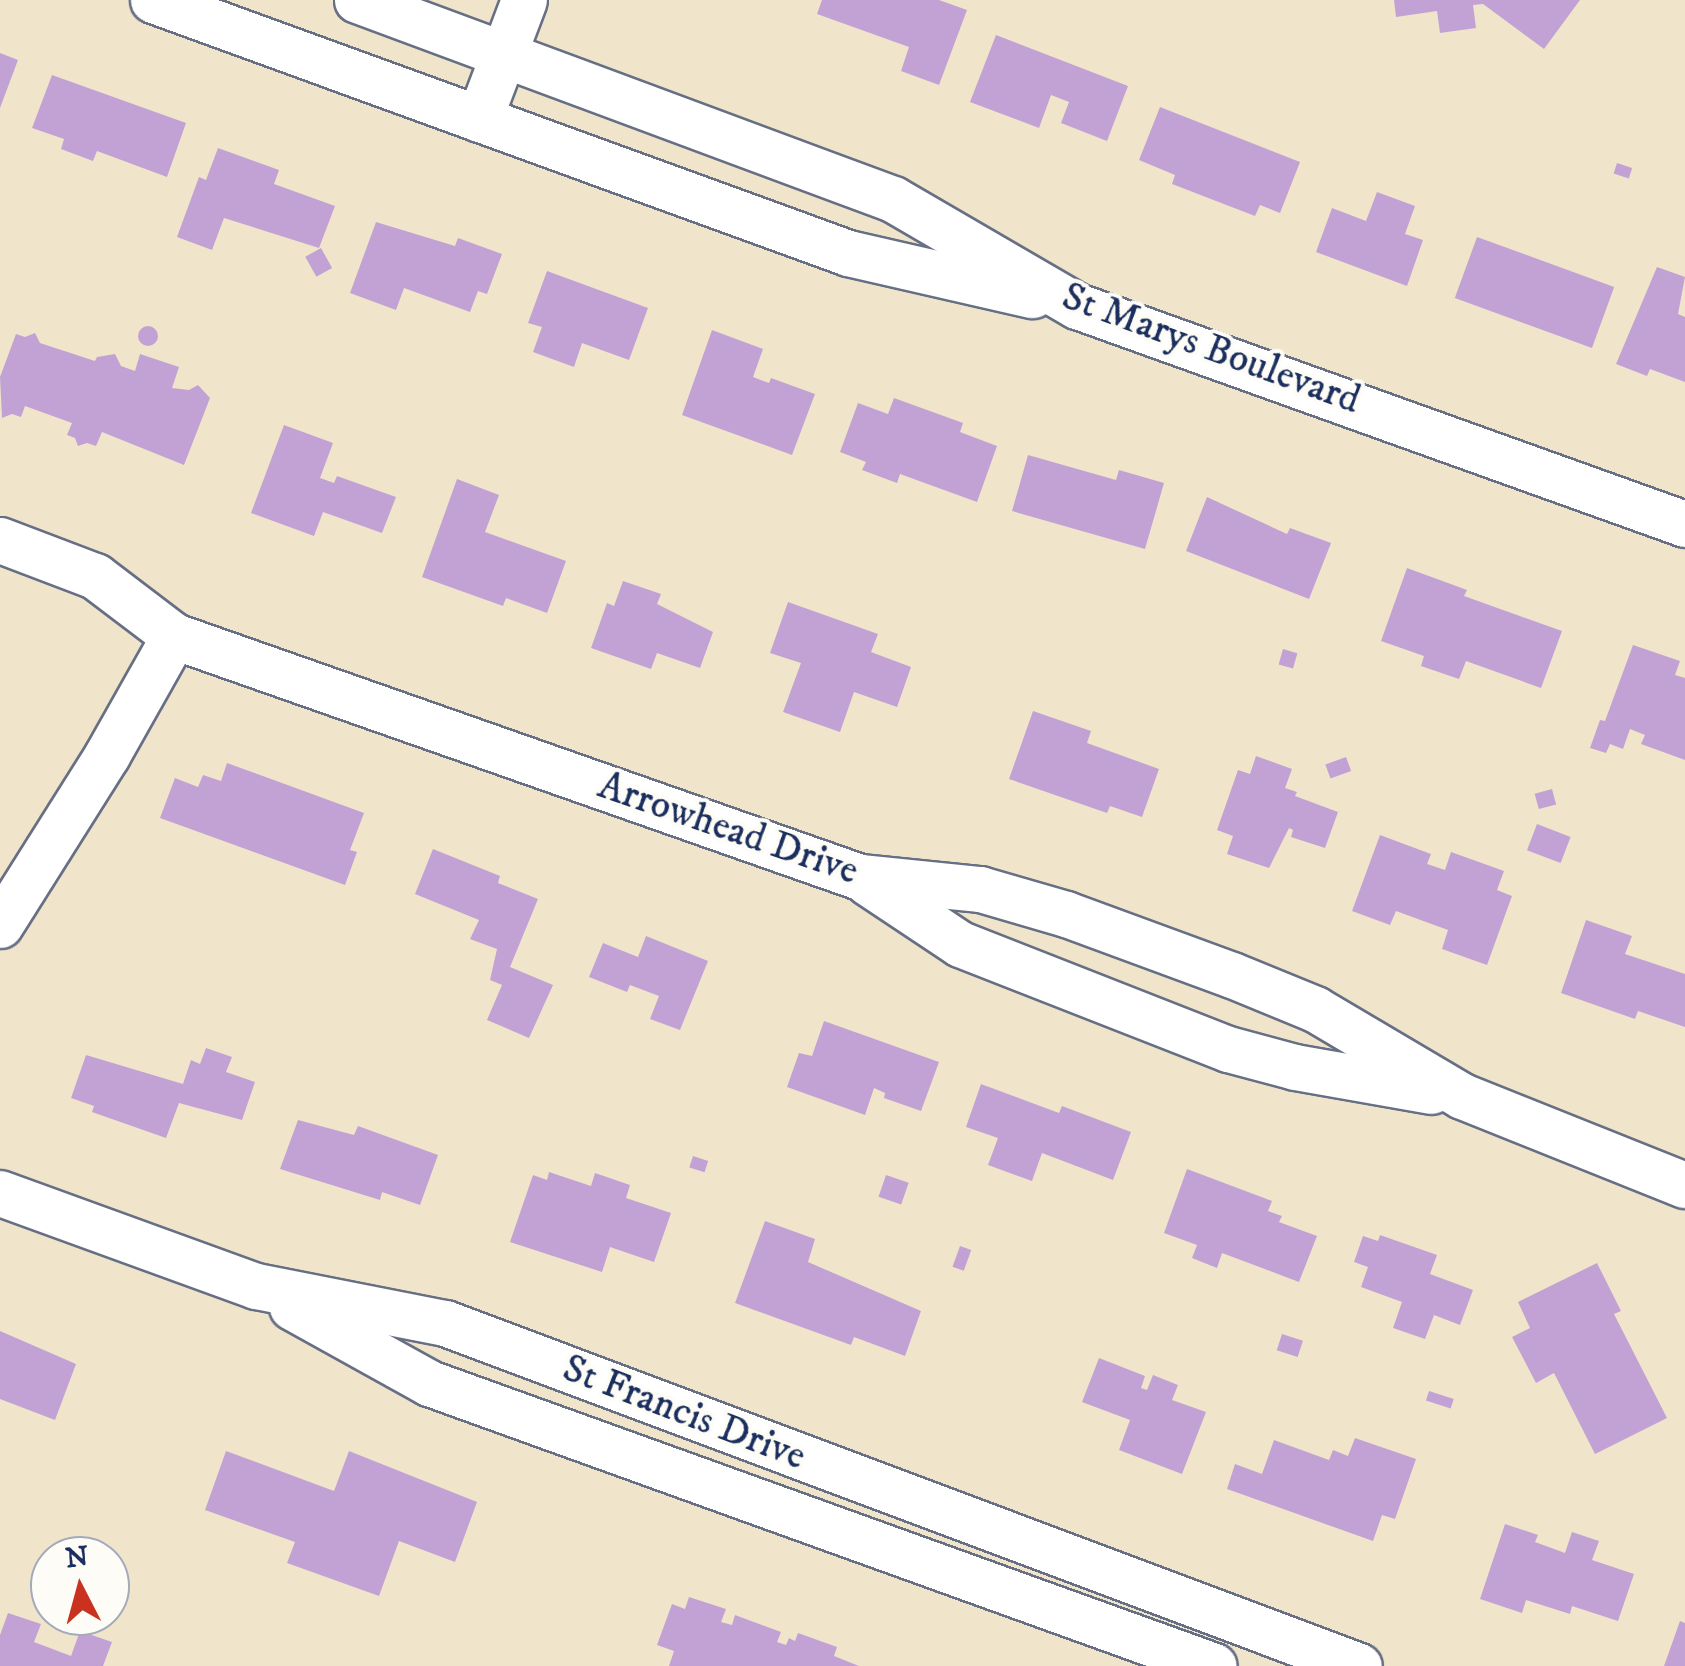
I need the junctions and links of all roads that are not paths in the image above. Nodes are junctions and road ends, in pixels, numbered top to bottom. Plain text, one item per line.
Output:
1 (152, 0) edge
2 (357, 0) edge
3 (524, 0) edge
4 (504, 54) junction
5 (480, 119) junction
6 (1078, 306) junction
7 (1685, 524) edge
8 (0, 540) edge
9 (174, 636) junction
10 (860, 878) junction
11 (0, 925) edge
12 (1462, 1096) junction
13 (1685, 1185) edge
14 (0, 1193) edge
15 (256, 1286) junction
16 (1214, 1666) edge
17 (1360, 1666) edge

1 - 5 street
2 - 4 street, St Marys Boulevard
3 - 4 street
4 - 5 street
4 - 6 street, St Marys Boulevard
5 - 6 street
6 - 7 street, St Marys Boulevard
8 - 9 street, Arrowhead Drive
9 - 10 street, Arrowhead Drive
9 - 11 street
10 - 12 street
10 - 12 street, Arrowhead Drive
12 - 13 street, Arrowhead Drive
14 - 15 street, St Francis Drive
15 - 16 street
15 - 17 street, St Francis Drive

